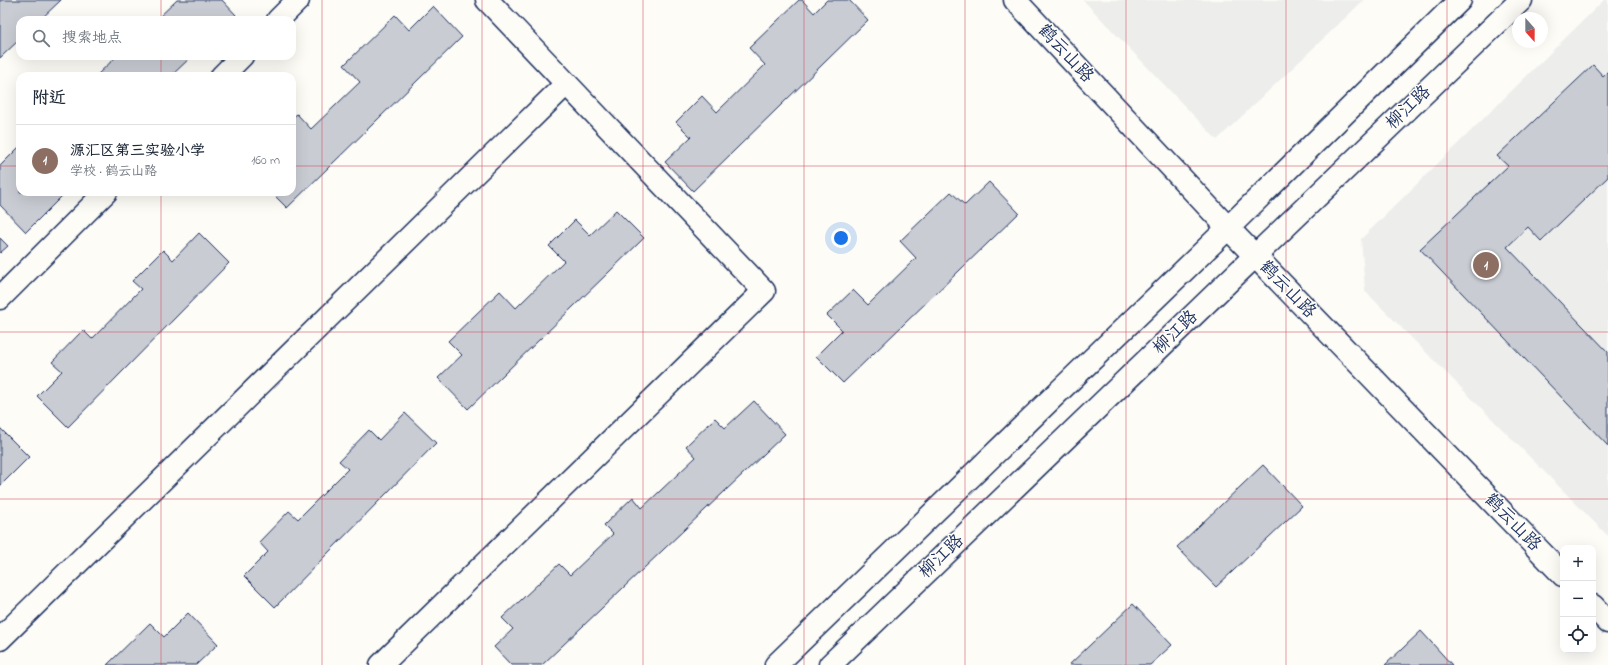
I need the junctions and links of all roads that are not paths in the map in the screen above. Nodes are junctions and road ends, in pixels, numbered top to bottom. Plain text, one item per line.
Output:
1 (298, 0) edge
2 (487, 0) edge
3 (1015, 0) edge
4 (1460, 0) edge
5 (1520, 0) edge
6 (282, 16) edge
7 (238, 60) edge
8 (226, 72) edge
9 (566, 84) junction
10 (102, 196) edge
11 (1228, 228) junction
12 (1255, 257) junction
13 (0, 298) edge
14 (1560, 572) edge
15 (1596, 609) edge
16 (1608, 622) edge
17 (0, 640) edge
18 (381, 665) edge
19 (776, 665) edge
20 (830, 665) edge

1 - 6 street
2 - 9 street
3 - 11 street, 鹤云山路
4 - 11 street
5 - 12 street, 柳江路
7 - 8 street
9 - 17 street
9 - 18 street
10 - 13 street
11 - 12 street, 鹤云山路
11 - 19 street
12 - 14 street, 鹤云山路
12 - 20 street, 柳江路
15 - 16 street

